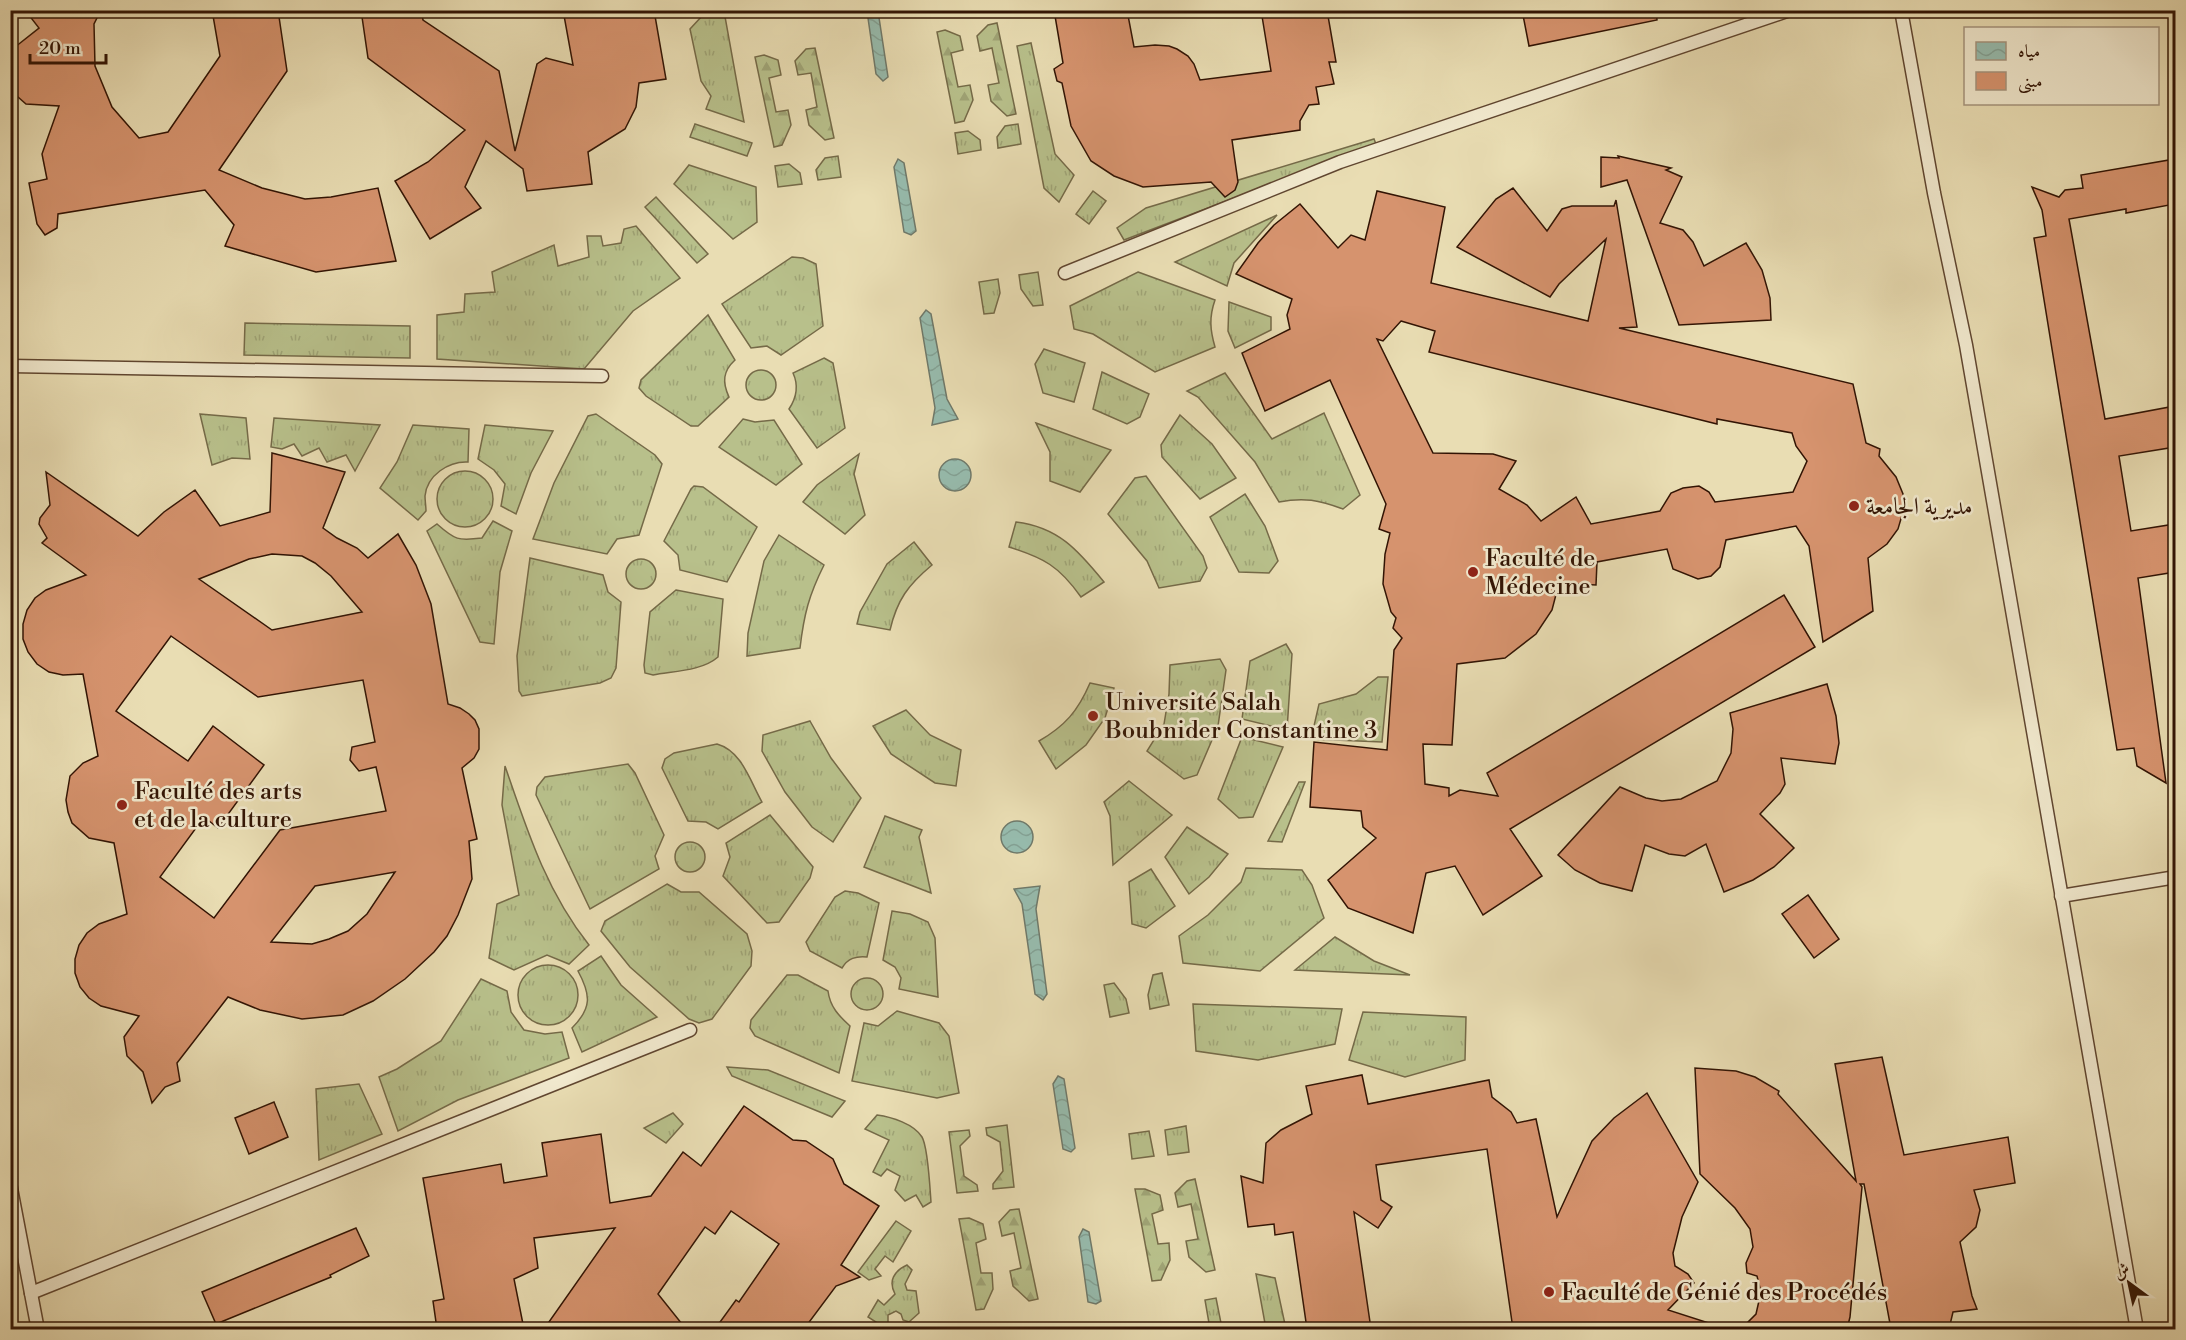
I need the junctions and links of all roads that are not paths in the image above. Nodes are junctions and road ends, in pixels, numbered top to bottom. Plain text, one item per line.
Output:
1 (1790, 10) edge
2 (1901, 10) edge
3 (1065, 273) dead end
4 (10, 366) edge
5 (602, 376) dead end
6 (2175, 877) edge
7 (2061, 896) junction
8 (690, 1030) dead end
9 (10, 1183) edge
10 (31, 1293) junction
11 (38, 1329) edge
12 (2137, 1329) edge

1 - 3 lane
2 - 7 lane
4 - 5 lane
6 - 7 lane
7 - 12 lane
8 - 10 lane
9 - 10 lane
10 - 11 lane

